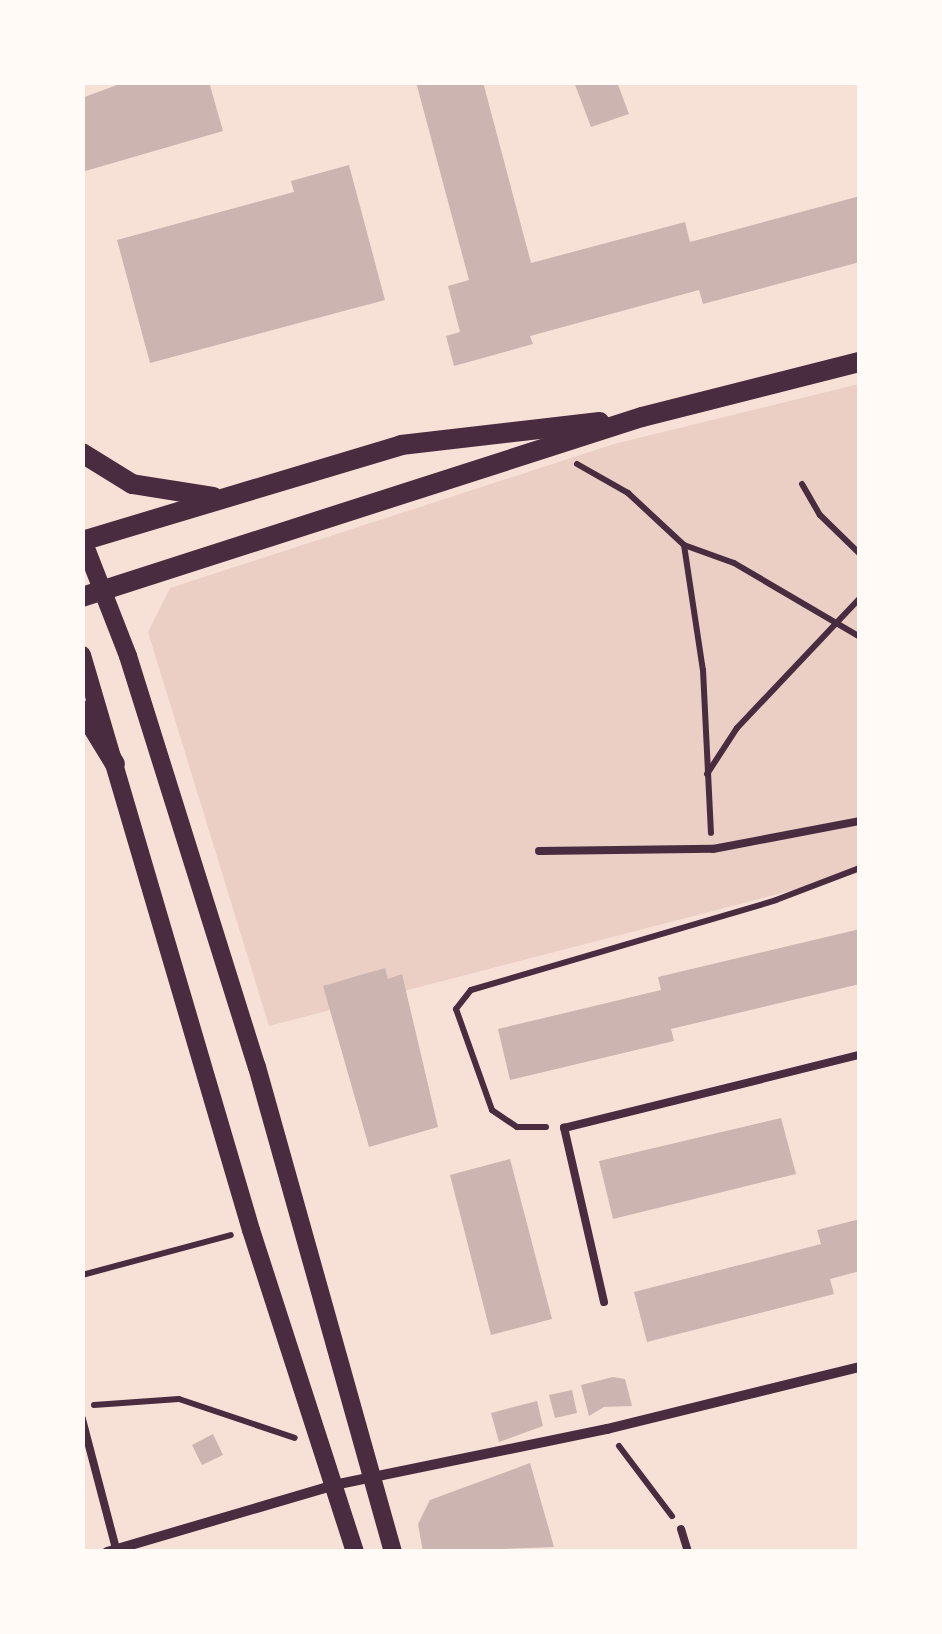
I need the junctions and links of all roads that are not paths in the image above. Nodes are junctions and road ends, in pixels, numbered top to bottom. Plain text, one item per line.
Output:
1 (860, 362) edge
2 (642, 417) junction
3 (82, 453) edge
4 (215, 498) junction
5 (83, 540) edge
6 (103, 589) junction
7 (82, 597) edge
8 (82, 655) edge
9 (82, 710) edge
10 (115, 764) junction
11 (860, 821) edge
12 (539, 851) dead end
13 (860, 1055) edge
14 (604, 1302) dead end
15 (860, 1366) edge
16 (82, 1419) edge
17 (372, 1479) junction
18 (334, 1485) junction
19 (681, 1528) road end
20 (111, 1550) edge
21 (355, 1552) edge
22 (393, 1552) edge
23 (688, 1552) edge

1 - 2 main road
2 - 4 main road
2 - 6 main road
3 - 4 main road
4 - 5 main road
5 - 6 street
6 - 7 main road
6 - 17 street
8 - 10 street
9 - 10 main road
10 - 18 street
11 - 12 lane
13 - 14 lane
15 - 17 street
16 - 20 lane
17 - 18 street
17 - 22 street
18 - 20 street
18 - 21 street
19 - 23 lane

